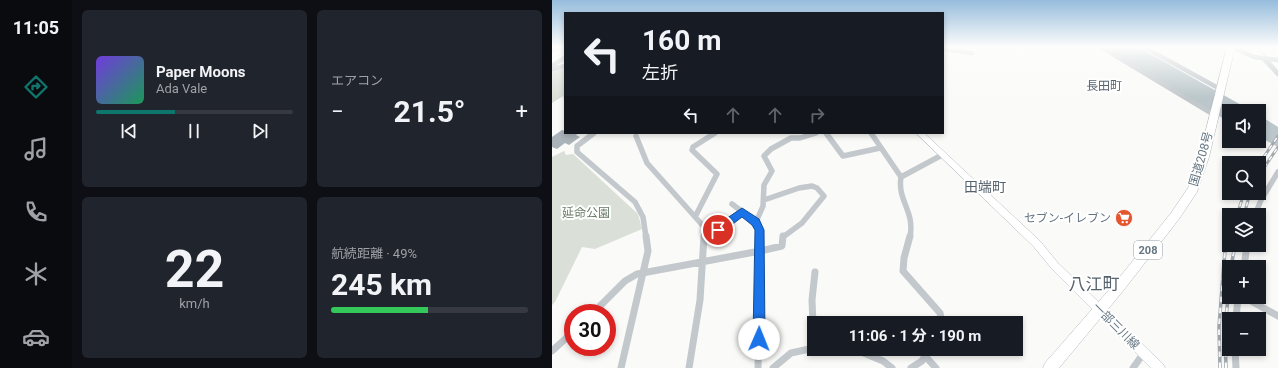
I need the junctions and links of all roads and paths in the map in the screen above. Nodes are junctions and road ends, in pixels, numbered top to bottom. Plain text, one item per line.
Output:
1 (1130, 64) edge
2 (1174, 64) edge
3 (1227, 64) edge
4 (1269, 64) edge
5 (564, 66) edge
6 (553, 67) edge
7 (1278, 74) edge
8 (1220, 90) junction
9 (1214, 114) junction
10 (593, 134) edge
11 (713, 134) edge
12 (813, 134) edge
13 (827, 134) edge
14 (872, 134) edge
15 (921, 134) edge
16 (636, 136) dead end
17 (880, 148) junction
18 (942, 155) junction
19 (1278, 172) edge
20 (900, 177) junction
21 (764, 200) junction
22 (732, 204) dead end
23 (1258, 208) edge
24 (742, 212) junction
25 (695, 217) junction
26 (756, 222) junction
27 (704, 234) junction
28 (760, 251) junction
29 (702, 262) junction
30 (815, 272) dead end
31 (643, 273) junction
32 (602, 304) edge
33 (1257, 304) edge
34 (1099, 309) junction
35 (813, 316) edge
36 (941, 316) edge
37 (1278, 316) edge
38 (564, 340) edge
39 (807, 350) edge
40 (552, 351) edge
41 (1144, 354) junction
42 (871, 356) edge
43 (1235, 356) edge
44 (926, 357) joint
45 (621, 368) edge
46 (689, 368) edge
47 (758, 368) edge
48 (773, 368) edge
49 (892, 368) edge
50 (911, 368) edge
51 (936, 368) edge
52 (1050, 368) edge
53 (1133, 368) edge
54 (1159, 368) edge
55 (1236, 368) edge

1 - 9 street
2 - 8 street
3 - 8 highway, 国道208号 / 208
4 - 7 street
5 - 6 street
8 - 9 highway, 国道208号 / 208
9 - 34 highway, 国道208号 / 208
10 - 31 street
11 - 25 street
12 - 21 street
13 - 17 street
14 - 17 street
15 - 18 main road, 一部三川線
16 - 25 street
17 - 20 street
18 - 20 street
18 - 34 main road, 一部三川線
19 - 23 street
20 - 36 street
21 - 26 street
21 - 28 street
22 - 24 street
24 - 26 street
24 - 27 street
25 - 27 street
26 - 28 street
27 - 29 street
28 - 29 street
28 - 47 street
29 - 31 street
29 - 46 street
30 - 35 street
31 - 32 street
31 - 45 street
33 - 37 street
34 - 41 main road, 一部三川線
34 - 52 highway, 国道208号 / 208
38 - 40 street
39 - 48 street
41 - 53 street
41 - 54 main road, 一部三川線
42 - 49 street
43 - 55 street
44 - 50 street
44 - 51 street

